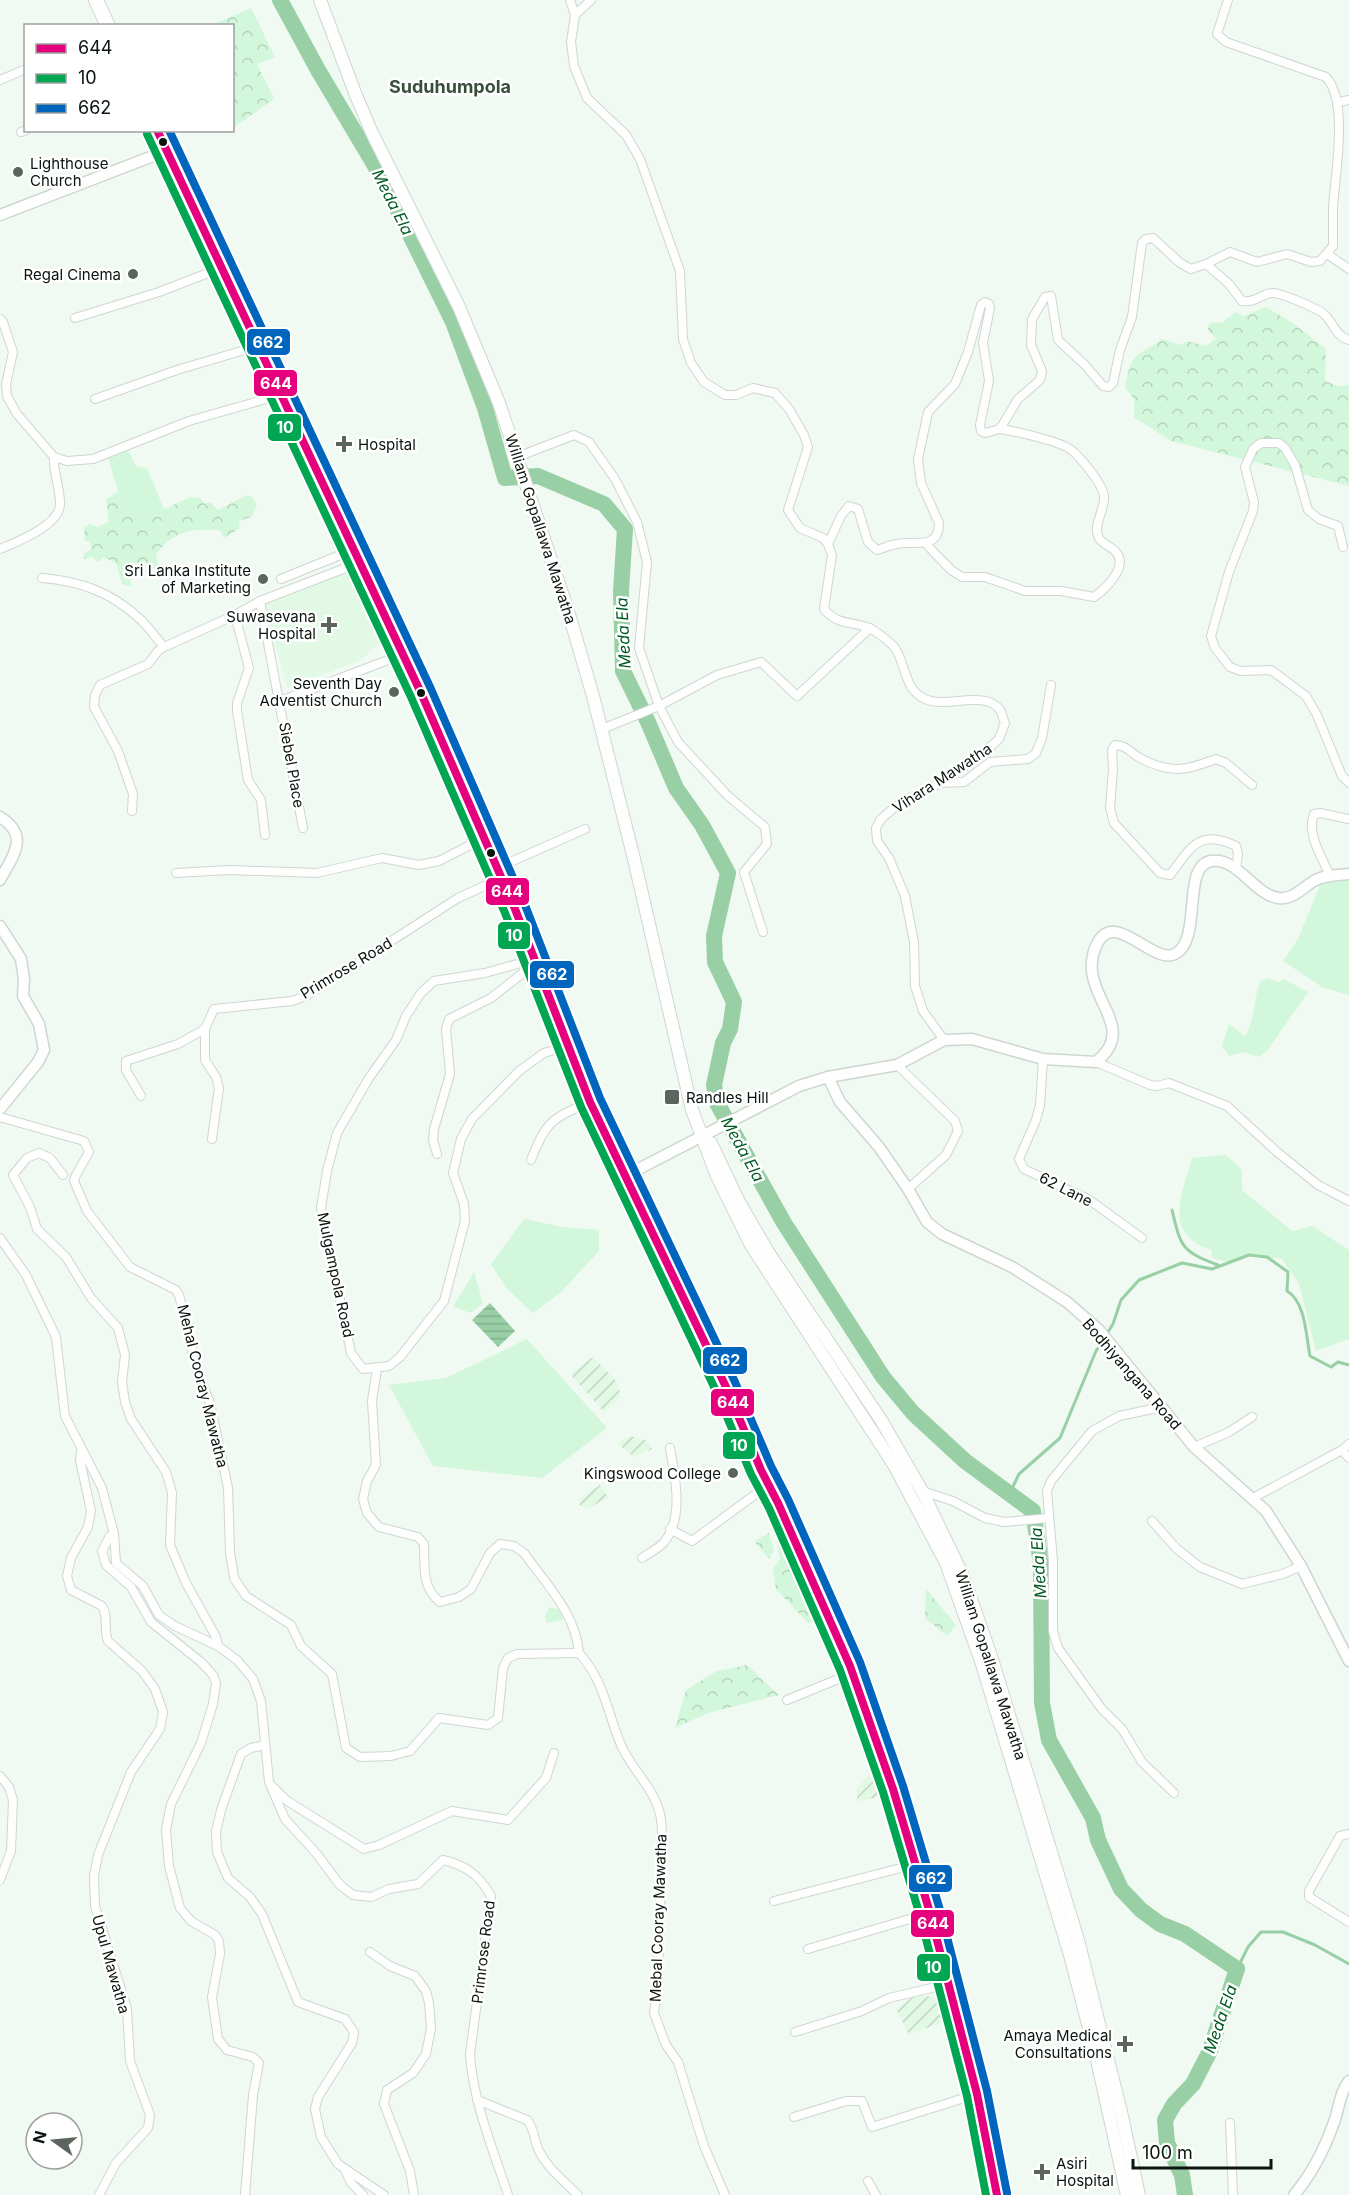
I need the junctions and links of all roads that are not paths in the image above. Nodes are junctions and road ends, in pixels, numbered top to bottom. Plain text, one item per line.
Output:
1 (96, 0) edge
2 (320, 0) edge
3 (570, 0) edge
4 (591, 0) edge
5 (1228, 0) edge
6 (575, 15) junction
7 (107, 24) edge
8 (24, 70) edge
9 (0, 80) edge
10 (1349, 100) edge
11 (1339, 102) junction
12 (157, 132) edge
13 (166, 151) junction
14 (0, 215) edge
15 (1327, 254) junction
16 (1206, 264) junction
17 (221, 268) junction
18 (1349, 269) edge
19 (75, 318) dead end
20 (0, 319) edge
21 (1349, 340) edge
22 (258, 346) junction
23 (280, 395) junction
24 (95, 399) dead end
25 (1000, 429) junction
26 (54, 457) junction
27 (518, 461) junction
28 (925, 543) junction
29 (828, 544) junction
30 (1343, 547) dead end
31 (0, 549) edge
32 (358, 556) junction
33 (42, 578) dead end
34 (281, 579) dead end
35 (260, 601) junction
36 (235, 615) junction
37 (870, 628) junction
38 (164, 647) junction
39 (404, 654) junction
40 (1051, 685) dead end
41 (280, 701) junction
42 (659, 706) junction
43 (602, 729) junction
44 (940, 783) junction
45 (1349, 783) edge
46 (1252, 785) dead end
47 (132, 811) dead end
48 (0, 817) edge
49 (1349, 819) edge
50 (303, 828) dead end
51 (585, 829) dead end
52 (265, 835) dead end
53 (484, 838) junction
54 (1236, 870) junction
55 (176, 873) dead end
56 (500, 873) junction
57 (1349, 874) edge
58 (1330, 876) junction
59 (0, 880) edge
60 (0, 926) edge
61 (763, 932) dead end
62 (531, 961) junction
63 (206, 1029) junction
64 (944, 1040) junction
65 (568, 1046) junction
66 (1044, 1059) junction
67 (1096, 1062) junction
68 (897, 1065) junction
69 (828, 1077) junction
70 (141, 1096) dead end
71 (590, 1102) junction
72 (0, 1109) edge
73 (0, 1117) edge
74 (704, 1136) junction
75 (212, 1139) dead end
76 (437, 1154) dead end
77 (531, 1160) dead end
78 (63, 1175) dead end
79 (625, 1176) junction
80 (908, 1189) junction
81 (1349, 1201) edge
82 (0, 1238) edge
83 (1142, 1238) dead end
84 (377, 1369) junction
85 (1162, 1407) junction
86 (1252, 1417) dead end
87 (1349, 1444) edge
88 (1194, 1447) junction
89 (670, 1448) dead end
90 (1342, 1450) junction
91 (81, 1451) junction
92 (1349, 1458) edge
93 (768, 1485) junction
94 (922, 1491) junction
95 (1253, 1498) junction
96 (1046, 1519) junction
97 (1152, 1521) dead end
98 (670, 1529) junction
99 (114, 1534) junction
100 (642, 1558) dead end
101 (1301, 1566) junction
102 (218, 1646) junction
103 (579, 1653) junction
104 (1349, 1661) edge
105 (853, 1673) junction
106 (787, 1700) dead end
107 (265, 1745) junction
108 (554, 1753) dead end
109 (0, 1776) edge
110 (269, 1782) junction
111 (1174, 1793) dead end
112 (1349, 1834) edge
113 (915, 1864) junction
114 (0, 1880) edge
115 (774, 1901) dead end
116 (930, 1913) junction
117 (1349, 1922) edge
118 (808, 1949) dead end
119 (370, 1952) dead end
120 (949, 1984) junction
121 (795, 2032) dead end
122 (1349, 2081) edge
123 (977, 2094) junction
124 (477, 2100) junction
125 (794, 2117) dead end
126 (1230, 2123) dead end
127 (345, 2169) junction
128 (868, 2181) dead end
129 (99, 2195) edge
130 (245, 2195) edge
131 (363, 2195) edge
132 (384, 2195) edge
133 (414, 2195) edge
134 (508, 2195) edge
135 (578, 2195) edge
136 (724, 2195) edge
137 (876, 2195) edge
138 (997, 2195) edge
139 (1128, 2195) edge
140 (1139, 2195) edge
141 (1233, 2195) edge
142 (1294, 2195) edge

1 - 7 highway
2 - 27 main road, William Gopallawa Mawatha
3 - 6 street
4 - 6 street
5 - 11 street
6 - 29 street
8 - 9 street
10 - 11 street
11 - 15 street
12 - 13 highway
13 - 14 street
13 - 17 highway
15 - 16 street
15 - 18 street
16 - 21 street
16 - 25 street
17 - 19 street
17 - 22 highway
20 - 26 street
22 - 23 highway
22 - 24 street
23 - 26 street
23 - 32 highway
25 - 28 street
25 - 28 street
26 - 31 street
27 - 42 street
27 - 43 main road, William Gopallawa Mawatha
28 - 29 street
29 - 37 street, Vihara Mawatha
30 - 45 street
32 - 34 street
32 - 35 street
32 - 39 highway
33 - 38 street
35 - 36 street
35 - 41 street, Siebel Place
36 - 38 street
36 - 52 street
37 - 42 street
37 - 44 street, Vihara Mawatha
38 - 47 street
39 - 41 street, Siebel Place
39 - 53 highway
40 - 44 street
41 - 50 street, Siebel Place
42 - 43 street
42 - 61 street
43 - 74 main road, William Gopallawa Mawatha
44 - 64 street, Vihara Mawatha
46 - 54 street
48 - 59 street
49 - 58 street
51 - 56 street
53 - 55 street
53 - 56 highway
54 - 58 street
54 - 67 street
56 - 62 highway
56 - 63 street, Primrose Road
57 - 58 street
60 - 72 street
62 - 65 highway
62 - 76 street
62 - 84 street, Mulgampola Road
63 - 70 street, Primrose Road
63 - 75 street
64 - 66 street
64 - 68 street
65 - 71 highway
65 - 84 street
66 - 67 street
66 - 83 street, 62 Lane
67 - 81 street
68 - 69 street
68 - 80 street
69 - 74 street
69 - 80 street, Bodhiyangana Road
71 - 77 street
71 - 79 highway
73 - 103 street, Mehal Cooray Mawatha
74 - 79 street
74 - 94 main road, William Gopallawa Mawatha
74 - 139 main road, William Gopallawa Mawatha
78 - 102 street
79 - 93 highway
80 - 85 street, Bodhiyangana Road
82 - 91 street, Primrose Road
84 - 103 street
85 - 88 street, Bodhiyangana Road
85 - 96 street
86 - 88 street
87 - 90 street
88 - 95 street, Bodhiyangana Road
89 - 98 street
90 - 92 street
90 - 95 street
91 - 99 street, Primrose Road
91 - 129 street, Upul Mawatha
93 - 98 street
93 - 105 highway
94 - 96 street
94 - 140 main road, William Gopallawa Mawatha
95 - 101 street, Bodhiyangana Road
96 - 111 street
97 - 101 street
98 - 100 street
99 - 102 street, Primrose Road
99 - 130 street
101 - 104 street, Bodhiyangana Road
102 - 107 street, Primrose Road
103 - 136 street, Mebal Cooray Mawatha
105 - 106 street
105 - 113 highway
107 - 110 street, Primrose Road
107 - 127 street
108 - 110 street
109 - 114 street
110 - 124 street, Primrose Road
112 - 117 street
113 - 115 street
113 - 116 highway
116 - 118 street
116 - 120 highway
119 - 133 street
120 - 121 street
120 - 123 highway
122 - 142 street
123 - 125 street
123 - 138 highway
124 - 134 street, Primrose Road
124 - 135 street
126 - 141 street
127 - 131 street
127 - 132 street
128 - 137 street

